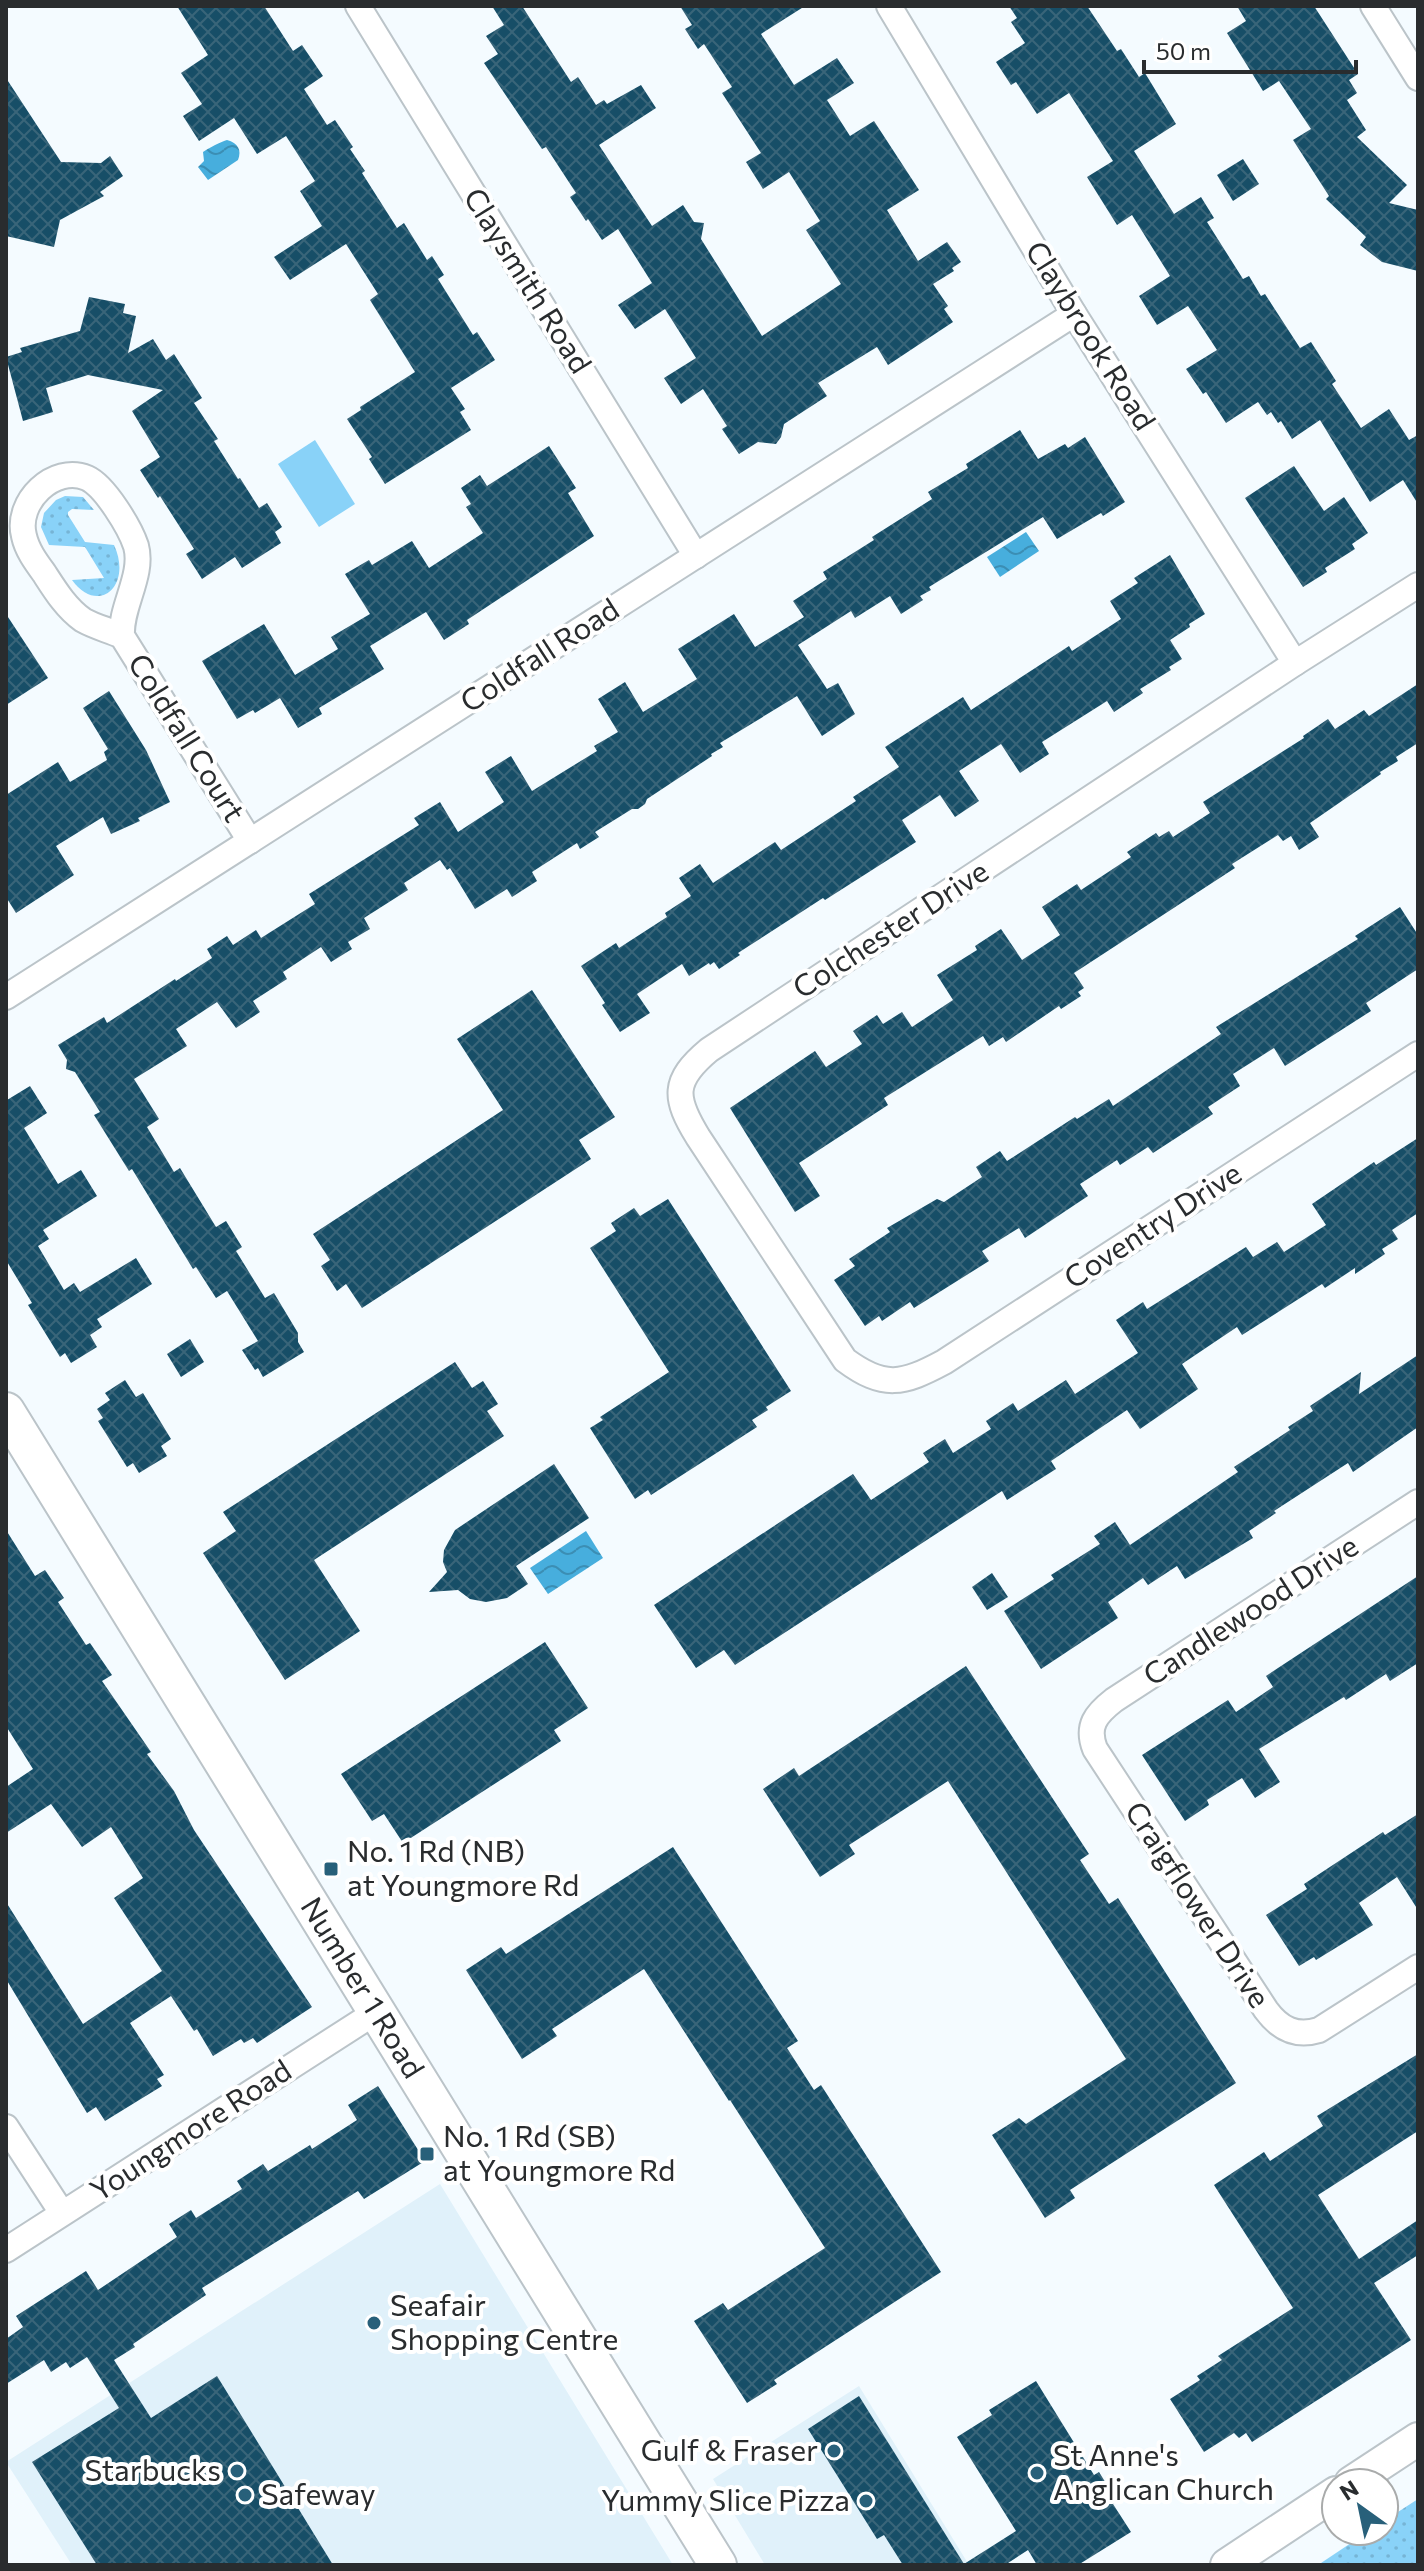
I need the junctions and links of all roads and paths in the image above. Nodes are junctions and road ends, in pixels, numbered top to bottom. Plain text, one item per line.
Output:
1 (358, 6) edge
2 (1373, 6) edge
3 (896, 8) edge
4 (1418, 78) edge
5 (1074, 314) junction
6 (696, 556) junction
7 (1418, 585) edge
8 (122, 636) junction
9 (1295, 663) junction
10 (250, 841) junction
11 (6, 997) edge
12 (1418, 1054) edge
13 (882, 1381) joint
14 (6, 1411) edge
15 (1418, 1502) edge
16 (1091, 1727) joint
17 (1418, 1967) edge
18 (376, 2012) junction
19 (6, 2127) edge
20 (62, 2213) junction
21 (6, 2250) edge
22 (1418, 2439) edge
23 (1375, 2467) edge
24 (1320, 2504) edge
25 (718, 2565) edge
26 (1227, 2565) edge

1 - 6 street, Claysmith Road
2 - 4 street
3 - 5 street, Claybrook Road
5 - 6 street, Coldfall Road
5 - 9 street, Claybrook Road
6 - 10 street, Coldfall Road
7 - 9 street, Colchester Drive
8 - 8 street, Coldfall Court
8 - 10 street, Coldfall Court
9 - 13 street, Colchester Drive
10 - 11 street, Coldfall Road
12 - 13 street, Coventry Drive
14 - 18 main road, Number 1 Road
15 - 16 street, Candlewood Drive
16 - 17 street, Craigflower Drive
18 - 20 street, Youngmore Road
18 - 25 main road, Number 1 Road
19 - 20 street
20 - 21 street, Youngmore Road
22 - 23 street
24 - 26 street

